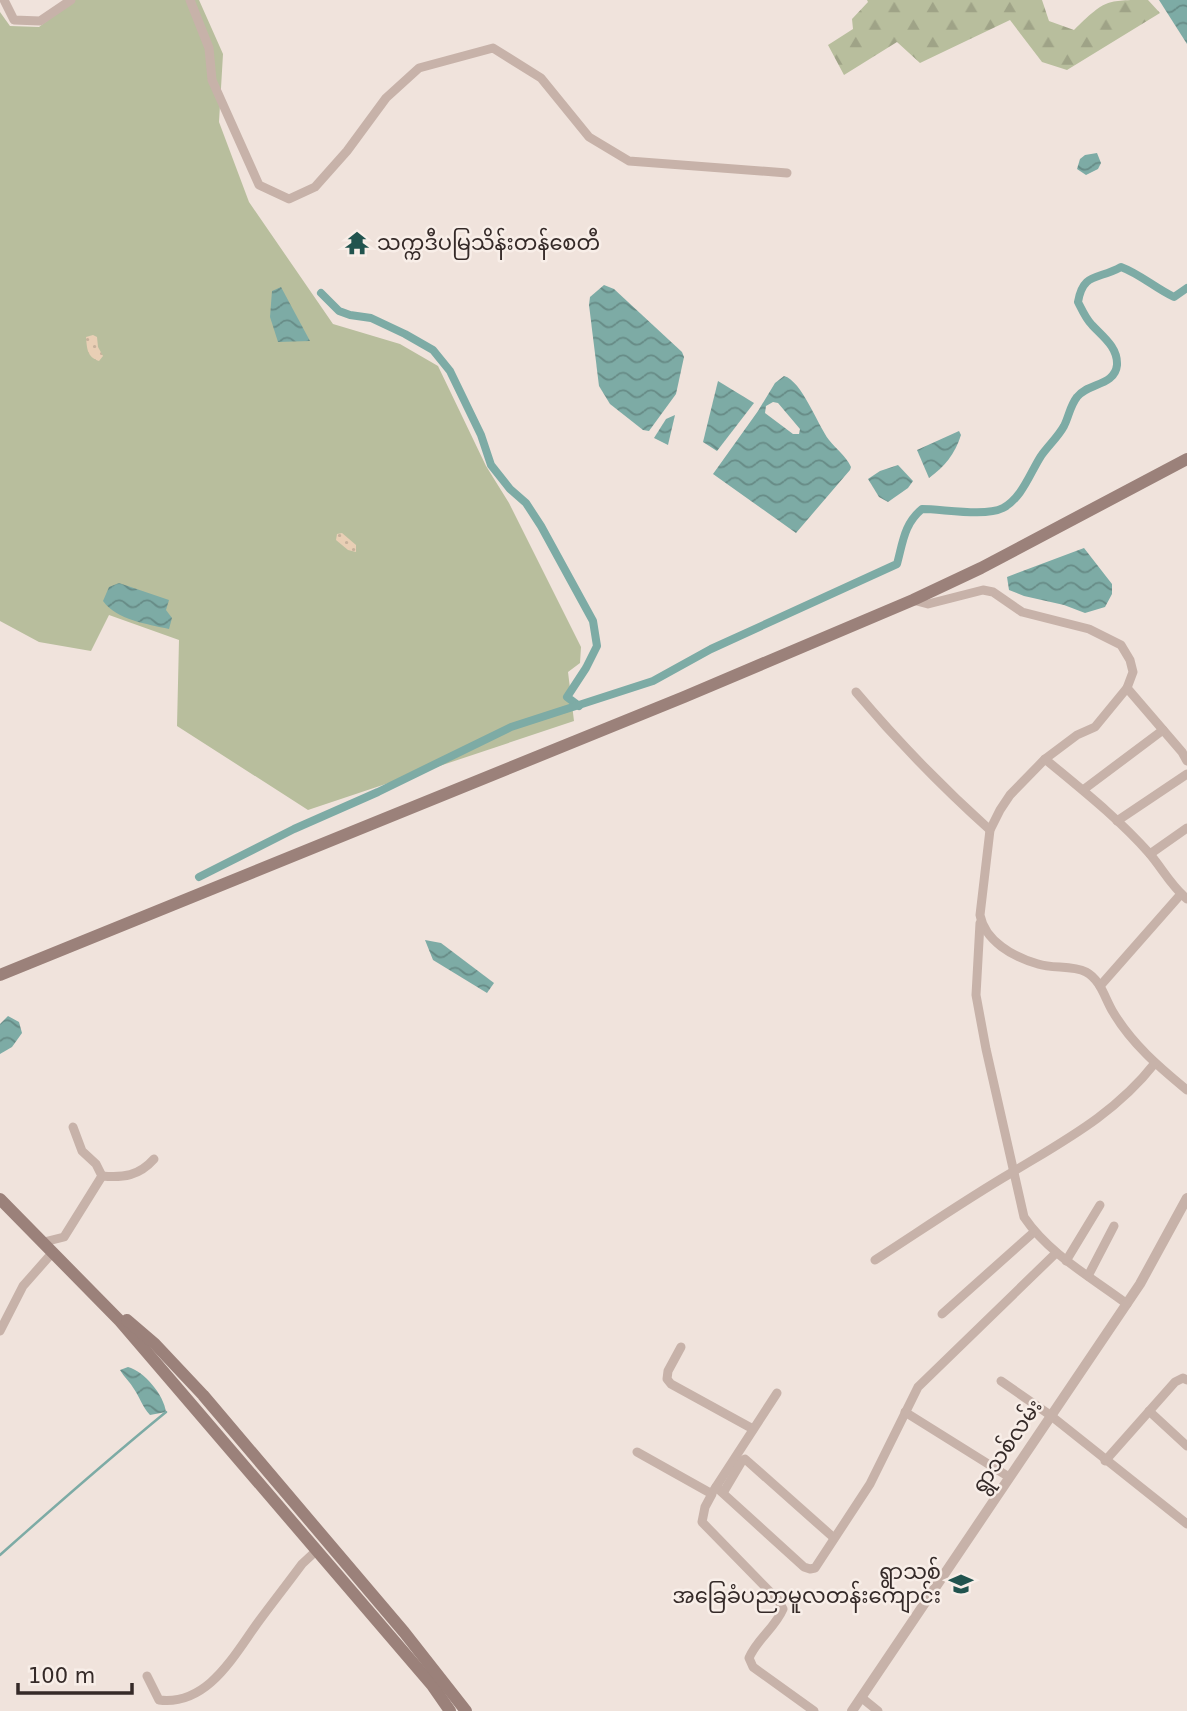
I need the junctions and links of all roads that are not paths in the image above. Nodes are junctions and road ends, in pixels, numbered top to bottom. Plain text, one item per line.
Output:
1 (4, 0) edge
2 (71, 0) edge
3 (190, 0) edge
4 (787, 173) dead end
5 (1187, 460) edge
6 (913, 600) junction
7 (1127, 688) junction
8 (856, 692) dead end
9 (1163, 730) junction
10 (1045, 759) junction
11 (1187, 761) edge
12 (1187, 774) edge
13 (1083, 790) junction
14 (1118, 821) junction
15 (1187, 828) edge
16 (990, 830) junction
17 (1150, 854) junction
18 (1184, 896) edge
19 (980, 915) junction
20 (0, 975) edge
21 (1100, 986) junction
22 (1155, 1063) junction
23 (1187, 1090) edge
24 (73, 1127) dead end
25 (154, 1159) dead end
26 (1013, 1172) junction
27 (102, 1176) junction
28 (1187, 1198) edge
29 (0, 1199) edge
30 (1100, 1205) dead end
31 (1114, 1226) dead end
32 (1034, 1232) junction
33 (48, 1247) junction
34 (1056, 1253) junction
35 (875, 1261) dead end
36 (1066, 1261) junction
37 (77, 1276) junction
38 (1088, 1276) junction
39 (1127, 1304) junction
40 (942, 1314) dead end
41 (0, 1331) edge
42 (681, 1348) dead end
43 (1187, 1380) edge
44 (1001, 1381) dead end
45 (777, 1393) dead end
46 (1149, 1411) junction
47 (905, 1412) junction
48 (1050, 1415) junction
49 (752, 1429) junction
50 (1187, 1446) edge
51 (637, 1452) dead end
52 (1105, 1461) junction
53 (1009, 1478) junction
54 (717, 1492) junction
55 (1187, 1524) edge
56 (834, 1538) junction
57 (316, 1551) junction
58 (147, 1676) dead end
59 (862, 1698) junction
60 (450, 1711) edge
61 (466, 1711) edge
62 (814, 1711) edge
63 (852, 1711) edge
64 (878, 1711) edge

1 - 2 street
3 - 4 street
5 - 6 main road
6 - 7 street
6 - 20 main road
7 - 9 street
7 - 10 street
8 - 16 street
9 - 11 street
9 - 13 street
10 - 13 street
10 - 16 street
12 - 14 street
13 - 14 street
14 - 17 street
15 - 17 street
16 - 19 street
17 - 18 street
18 - 21 street
19 - 21 street
19 - 26 street
21 - 22 street
22 - 23 street
22 - 26 street
24 - 27 street
25 - 27 street
26 - 32 street
26 - 35 street
27 - 33 street
28 - 39 street, ရွာသစ်လမ်း
29 - 33 main road
30 - 36 street
31 - 38 street
32 - 34 street
32 - 40 street
33 - 37 main road
33 - 41 street
34 - 36 street
34 - 47 street
36 - 38 street
37 - 57 main road
37 - 61 main road
38 - 39 street
39 - 48 street, ရွာသစ်လမ်း
42 - 49 street
43 - 46 street
44 - 48 street
45 - 49 street
46 - 50 street
46 - 52 street
47 - 53 street
47 - 56 street
48 - 52 street
48 - 53 street, ရွာသစ်လမ်း
49 - 54 street
51 - 54 street
52 - 55 street
53 - 59 street, ရွာသစ်လမ်း
54 - 56 street
54 - 56 street
54 - 62 street
57 - 58 street
57 - 60 main road
59 - 63 street, ရွာသစ်လမ်း
59 - 64 street

